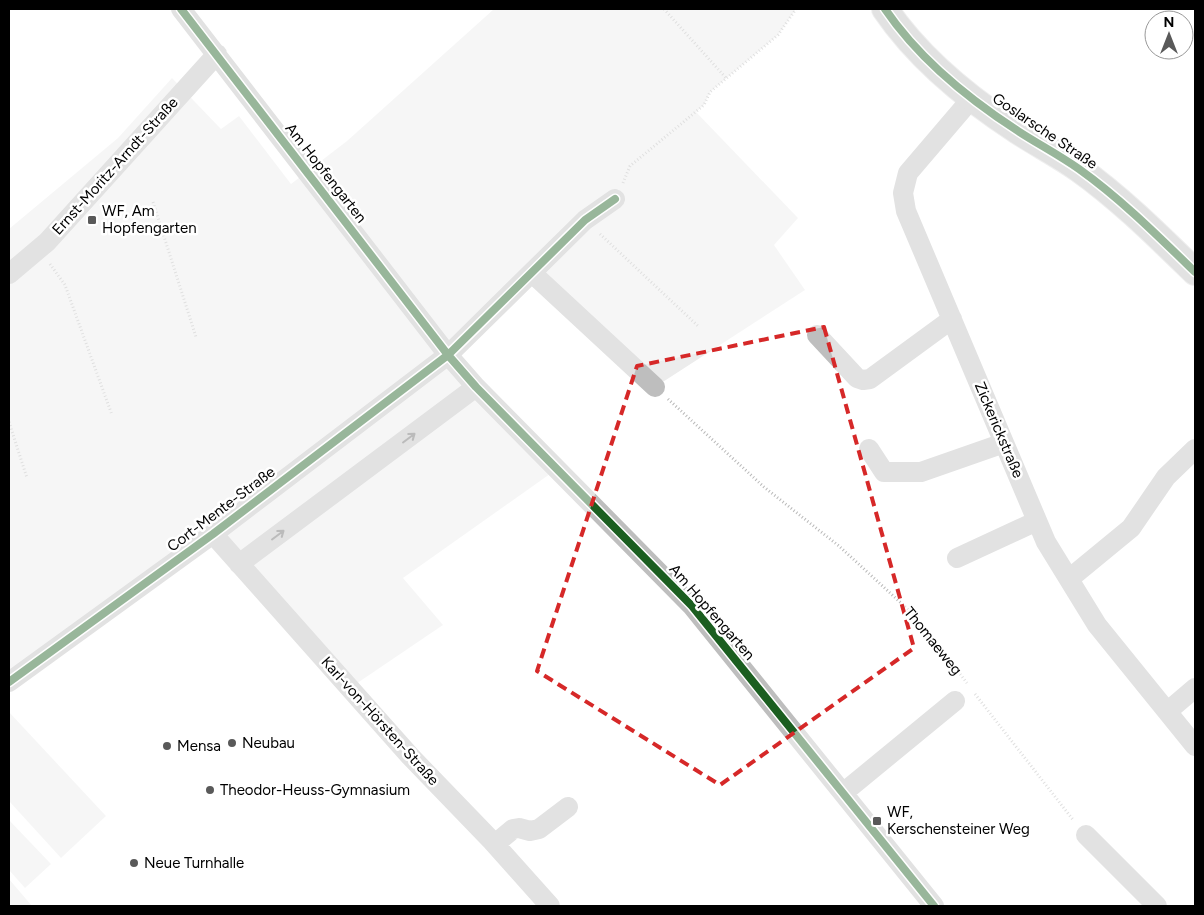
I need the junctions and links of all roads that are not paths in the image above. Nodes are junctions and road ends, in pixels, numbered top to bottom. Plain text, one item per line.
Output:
1 (181, 9) edge
2 (885, 9) edge
3 (217, 54) junction
4 (972, 98) junction
5 (615, 199) road end
6 (1194, 268) edge
7 (532, 273) junction
8 (9, 274) edge
9 (952, 319) junction
10 (817, 335) dead end
11 (448, 355) junction
12 (476, 387) junction
13 (655, 387) road end
14 (1004, 444) junction
15 (869, 449) dead end
16 (1195, 449) edge
17 (1037, 521) junction
18 (213, 534) junction
19 (957, 558) dead end
20 (239, 564) junction
21 (1069, 579) junction
22 (9, 682) edge
23 (1195, 688) edge
24 (955, 701) dead end
25 (1168, 711) junction
26 (1195, 746) edge
27 (843, 793) junction
28 (568, 807) dead end
29 (1086, 835) road end
30 (495, 844) junction
31 (550, 906) edge
32 (934, 906) edge
33 (1157, 906) edge

1 - 3 street, Am Hopfengarten
2 - 4 main road, Goslarsche Straße
3 - 8 street, Ernst-Moritz-Arndt-Straße
3 - 11 street, Am Hopfengarten
4 - 6 main road, Goslarsche Straße
4 - 9 street, Zickerickstraße
5 - 7 street
7 - 11 street
7 - 13 street
9 - 10 street
9 - 14 street, Zickerickstraße
11 - 12 street, Am Hopfengarten
11 - 18 street, Cort-Mente-Straße
20 -> 12 street
12 - 27 street, Am Hopfengarten
14 - 15 street
14 - 17 street, Zickerickstraße
16 - 21 street
17 - 19 street
17 - 21 street, Zickerickstraße
18 - 20 street, Karl-von-Hörsten-Straße
18 - 22 street, Cort-Mente-Straße
20 - 30 street, Karl-von-Hörsten-Straße
21 - 25 street, Zickerickstraße
23 - 25 street
24 - 27 street
25 - 26 street, Zickerickstraße
27 - 32 street, Am Hopfengarten
28 - 30 street
29 - 33 street
30 - 31 street, Karl-von-Hörsten-Straße

